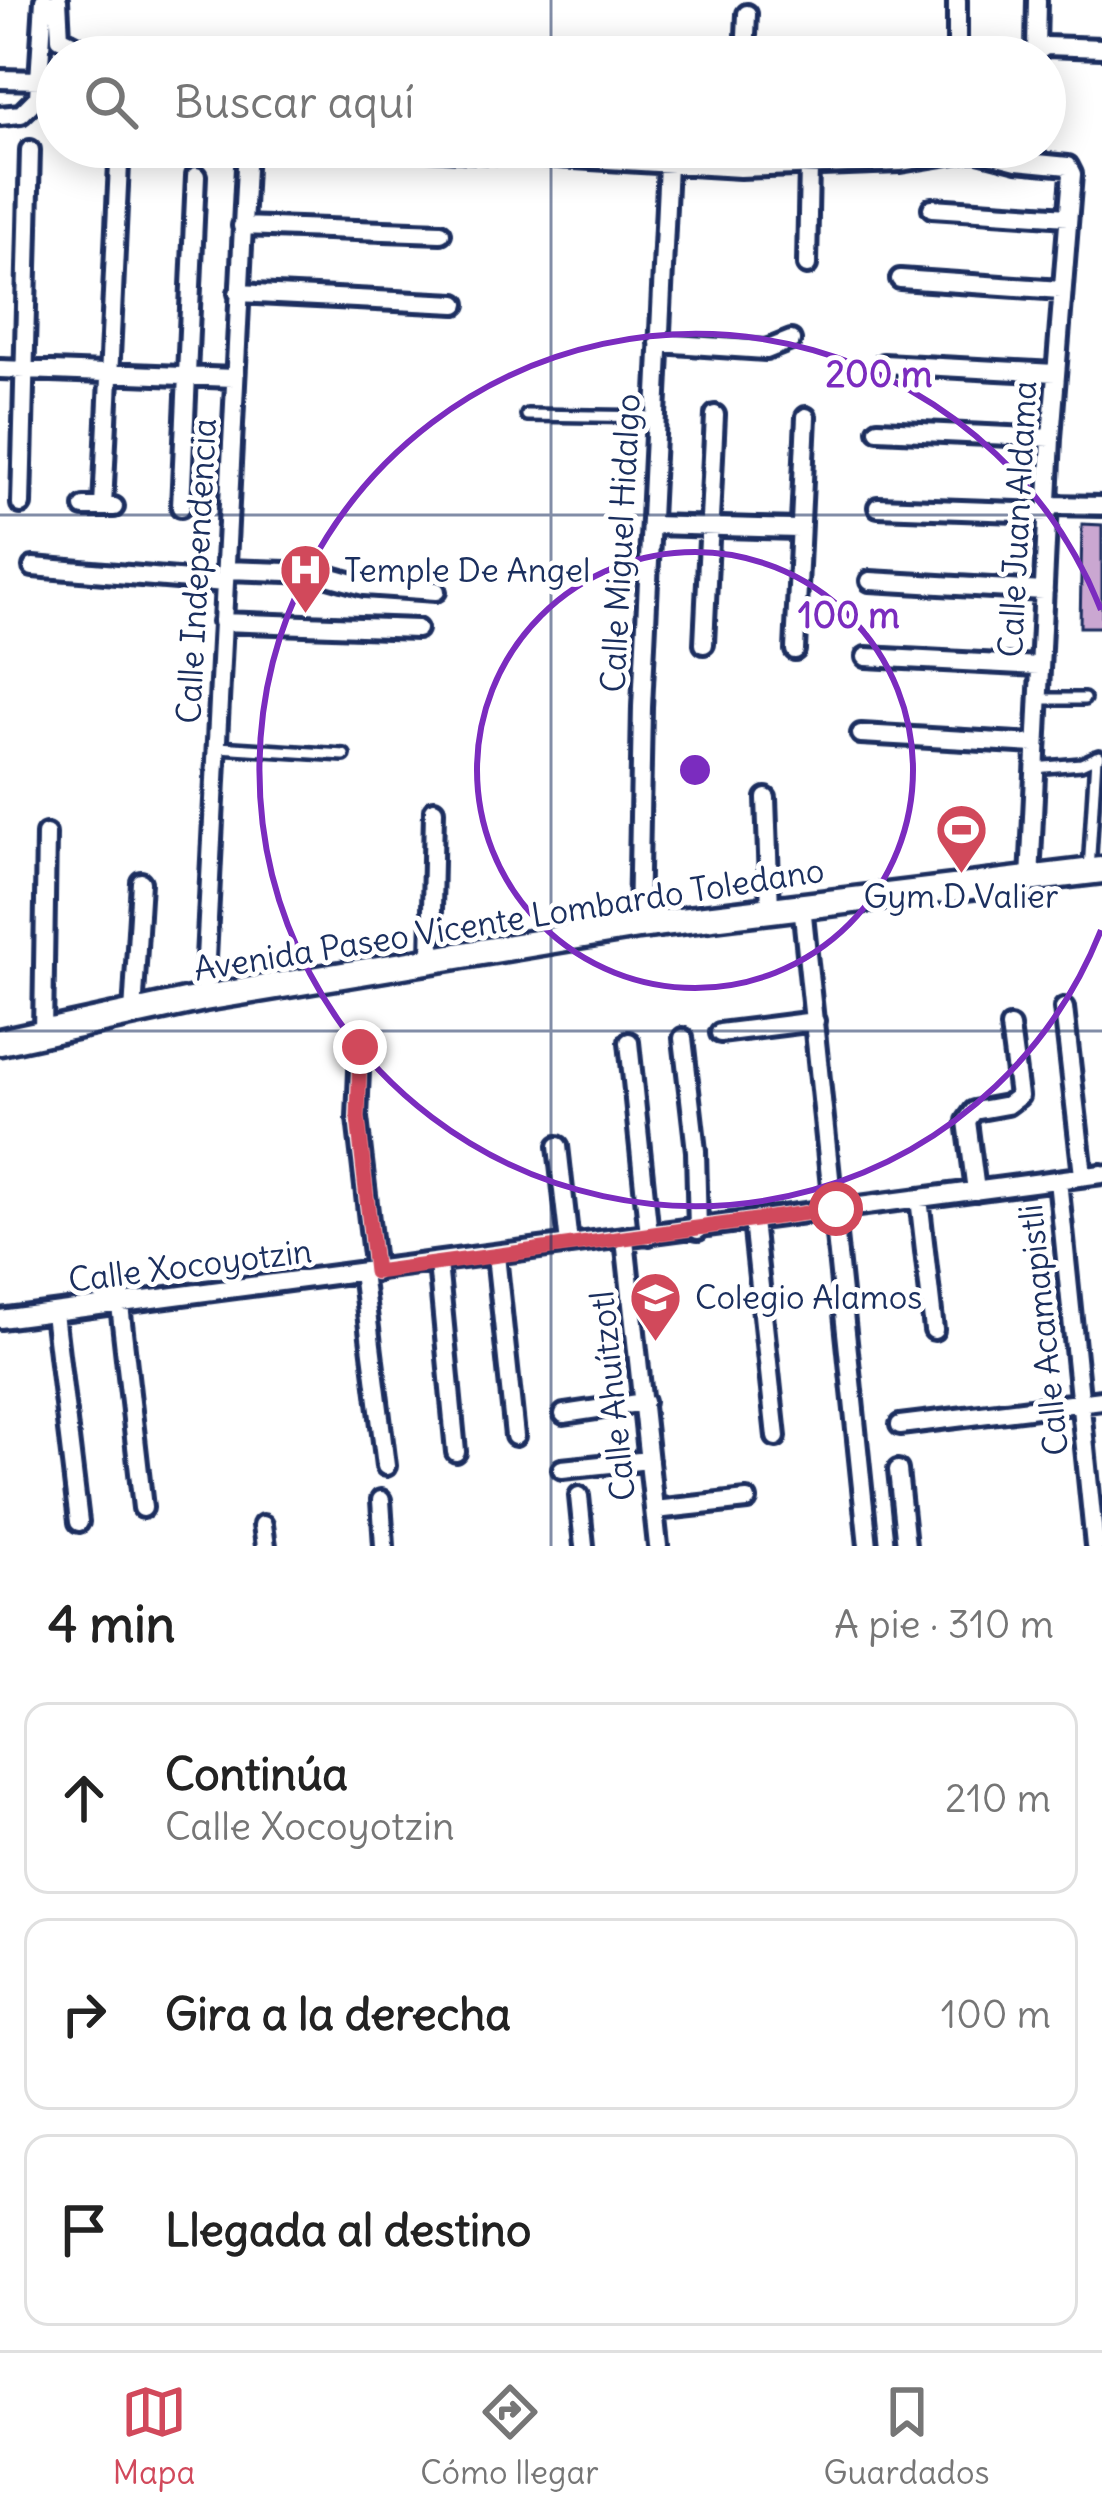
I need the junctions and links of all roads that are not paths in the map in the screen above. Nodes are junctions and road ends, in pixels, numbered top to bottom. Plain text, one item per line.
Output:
1 (44, 0) edge
2 (58, 0) edge
3 (957, 0) edge
4 (1037, 0) edge
5 (747, 14) dead end
6 (43, 36) edge
7 (60, 36) edge
8 (746, 36) edge
9 (957, 36) edge
10 (1034, 36) edge
11 (1066, 47) edge
12 (1102, 48) edge
13 (0, 79) edge
14 (36, 80) edge
15 (36, 99) edge
16 (0, 116) edge
17 (30, 150) dead end
18 (1066, 165) edge
19 (118, 168) edge
20 (246, 168) edge
21 (668, 168) edge
22 (809, 168) edge
23 (195, 176) dead end
24 (932, 208) dead end
25 (1069, 217) junction
26 (242, 226) junction
27 (441, 233) dead end
28 (807, 265) dead end
29 (900, 278) dead end
30 (1061, 290) junction
31 (238, 293) junction
32 (456, 304) dead end
33 (791, 340) dead end
34 (659, 343) junction
35 (883, 364) dead end
36 (0, 369) edge
37 (24, 370) junction
38 (1055, 373) junction
39 (107, 374) junction
40 (188, 376) junction
41 (234, 378) junction
42 (527, 415) dead end
43 (715, 415) dead end
44 (658, 416) junction
45 (806, 416) dead end
46 (878, 430) dead end
47 (1051, 438) junction
48 (22, 504) dead end
49 (181, 506) dead end
50 (1102, 506) edge
51 (100, 507) dead end
52 (878, 507) dead end
53 (1048, 509) junction
54 (652, 525) junction
55 (709, 527) junction
56 (799, 529) junction
57 (33, 567) dead end
58 (225, 577) junction
59 (870, 581) dead end
60 (436, 591) dead end
61 (1044, 591) junction
62 (222, 622) junction
63 (418, 629) dead end
64 (704, 644) dead end
65 (796, 650) dead end
66 (866, 657) dead end
67 (1039, 666) junction
68 (1037, 699) junction
69 (1084, 699) dead end
70 (861, 734) dead end
71 (1035, 744) junction
72 (218, 747) junction
73 (344, 755) dead end
74 (1099, 756) edge
75 (1034, 768) junction
76 (766, 798) dead end
77 (434, 810) dead end
78 (46, 834) dead end
79 (1095, 871) edge
80 (1030, 880) junction
81 (141, 882) dead end
82 (802, 905) junction
83 (770, 909) junction
84 (638, 926) junction
85 (431, 960) junction
86 (205, 998) junction
87 (1064, 1008) dead end
88 (134, 1013) junction
89 (815, 1022) junction
90 (1010, 1027) dead end
91 (43, 1033) junction
92 (720, 1033) dead end
93 (683, 1038) dead end
94 (0, 1042) edge
95 (629, 1042) dead end
96 (360, 1047) dead end
97 (558, 1146) dead end
98 (1093, 1175) edge
99 (1058, 1180) junction
100 (976, 1191) junction
101 (920, 1198) junction
102 (836, 1209) junction
103 (753, 1221) junction
104 (698, 1230) junction
105 (649, 1235) junction
106 (625, 1239) junction
107 (569, 1244) junction
108 (496, 1256) junction
109 (438, 1263) junction
110 (369, 1272) junction
111 (120, 1305) junction
112 (54, 1312) junction
113 (0, 1319) edge
114 (934, 1330) dead end
115 (1102, 1400) edge
116 (644, 1402) junction
117 (1080, 1402) junction
118 (564, 1414) dead end
119 (900, 1425) dead end
120 (515, 1436) dead end
121 (776, 1437) dead end
122 (456, 1452) dead end
123 (649, 1460) junction
124 (386, 1466) dead end
125 (562, 1469) dead end
126 (898, 1470) dead end
127 (579, 1496) dead end
128 (381, 1500) dead end
129 (747, 1500) dead end
130 (143, 1508) dead end
131 (655, 1510) junction
132 (79, 1522) dead end
133 (263, 1525) dead end
134 (266, 1546) edge
135 (384, 1546) edge
136 (584, 1546) edge
137 (658, 1546) edge
138 (868, 1546) edge
139 (906, 1546) edge
140 (1095, 1546) edge

1 - 6 street
2 - 7 street
3 - 9 street
4 - 10 street
5 - 8 street
11 - 12 street
13 - 14 street
15 - 16 street
17 - 37 street
18 - 25 street, Calle Juan Aldama
19 - 39 street
20 - 26 street, Calle Independencia
21 - 34 street, Calle Miguel Hidalgo
22 - 28 street
23 - 40 street
24 - 25 street
25 - 30 street, Calle Juan Aldama
26 - 27 street
26 - 31 street, Calle Independencia
29 - 30 street
30 - 38 street, Calle Juan Aldama
31 - 32 street
31 - 41 street, Calle Independencia
33 - 34 street
34 - 44 street, Calle Miguel Hidalgo
35 - 38 street
36 - 37 street
37 - 39 street
37 - 48 street
38 - 47 street, Calle Juan Aldama
39 - 40 street
39 - 51 street
40 - 41 street
40 - 49 street
41 - 58 street, Calle Independencia
42 - 44 lane
43 - 55 street
44 - 54 street, Calle Miguel Hidalgo
45 - 56 street
46 - 47 street
47 - 53 street, Calle Juan Aldama
50 - 53 street
52 - 53 street
53 - 61 street, Calle Juan Aldama
54 - 55 street
54 - 84 street, Calle Miguel Hidalgo
55 - 56 street
55 - 64 street
56 - 65 street
57 - 58 street
58 - 60 street
58 - 62 street, Calle Independencia
59 - 61 street
61 - 67 street, Calle Juan Aldama
62 - 63 street
62 - 72 street, Calle Independencia
66 - 67 street
67 - 68 street, Calle Juan Aldama
68 - 69 lane
68 - 71 street, Calle Juan Aldama
70 - 71 street
71 - 75 street, Calle Juan Aldama
72 - 73 lane
72 - 86 street, Calle Independencia
74 - 75 lane
74 - 79 lane
75 - 80 street, Calle Juan Aldama
76 - 83 street
77 - 85 street
78 - 91 street
79 - 80 main road, Avenida Paseo Vicente Lombardo Toledano
80 - 82 main road, Avenida Paseo Vicente Lombardo Toledano
81 - 88 street
82 - 83 main road, Avenida Paseo Vicente Lombardo Toledano
82 - 89 street
83 - 84 main road, Avenida Paseo Vicente Lombardo Toledano
84 - 85 main road, Avenida Paseo Vicente Lombardo Toledano
85 - 86 main road, Avenida Paseo Vicente Lombardo Toledano
86 - 88 main road, Avenida Paseo Vicente Lombardo Toledano
87 - 98 street
88 - 91 main road, Avenida Paseo Vicente Lombardo Toledano
89 - 92 street
89 - 102 street
90 - 100 street
91 - 94 main road, Avenida Paseo Vicente Lombardo Toledano
93 - 104 street
95 - 105 street
96 - 110 street
97 - 107 street
98 - 99 street, Calle Xocoyotzin
99 - 100 street, Calle Xocoyotzin
99 - 117 street, Calle Acamapistli
100 - 101 street, Calle Xocoyotzin
101 - 102 street, Calle Xocoyotzin
101 - 114 street
102 - 103 street, Calle Xocoyotzin
102 - 138 street
103 - 104 street, Calle Xocoyotzin
103 - 121 street
104 - 105 street, Calle Xocoyotzin
105 - 106 street, Calle Xocoyotzin
106 - 107 street, Calle Xocoyotzin
106 - 116 street, Calle Ahuítzotl
107 - 108 street, Calle Xocoyotzin
108 - 109 street, Calle Xocoyotzin
108 - 120 street
109 - 110 street, Calle Xocoyotzin
109 - 122 street
110 - 111 street, Calle Xocoyotzin
110 - 124 street
111 - 112 street, Calle Xocoyotzin
111 - 130 street
112 - 113 street, Calle Xocoyotzin
112 - 132 street
115 - 117 street
116 - 118 street
116 - 123 street, Calle Ahuítzotl
117 - 119 street
117 - 140 street, Calle Acamapistli
123 - 125 street
123 - 131 street, Calle Ahuítzotl
126 - 139 street
127 - 136 street
128 - 135 street
129 - 131 street
131 - 137 street, Calle Ahuítzotl
133 - 134 street

